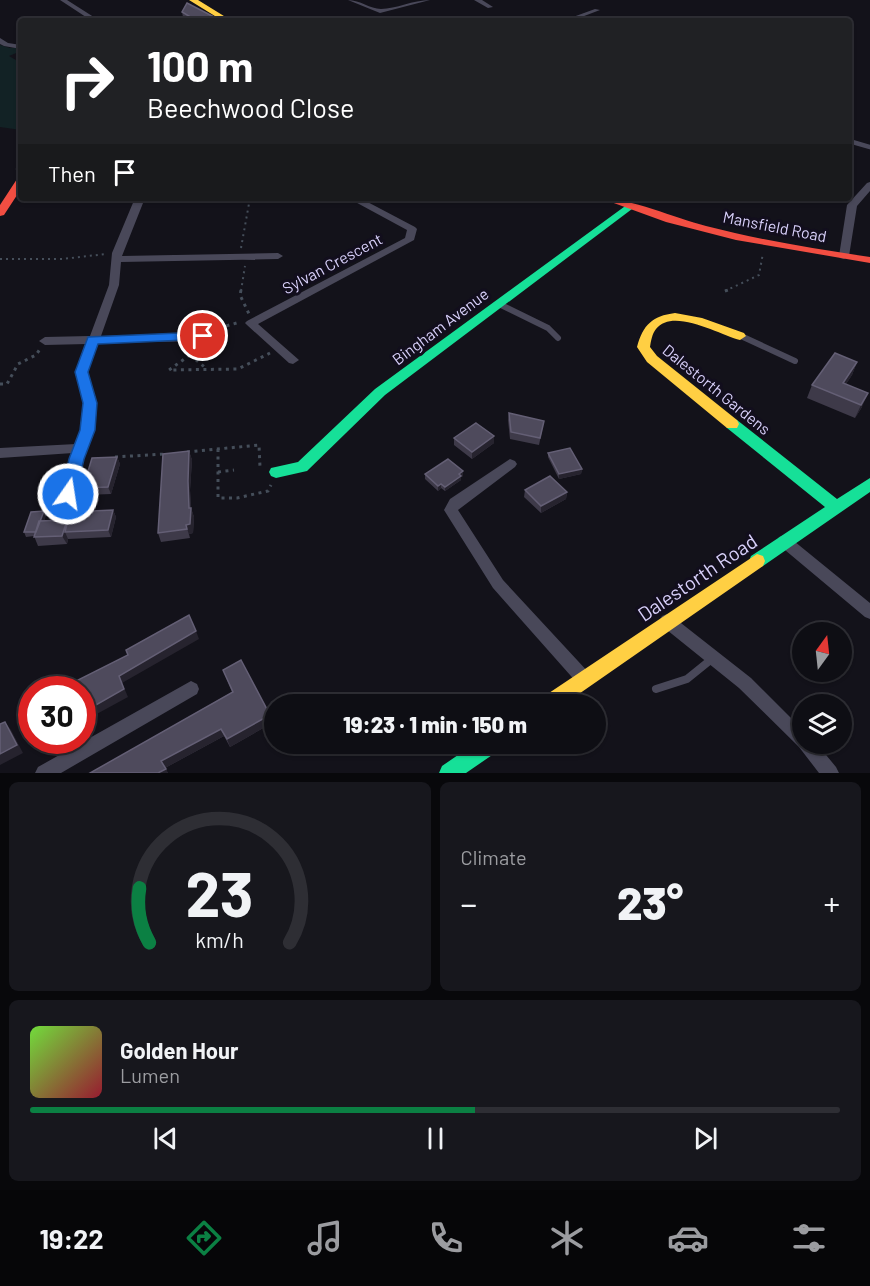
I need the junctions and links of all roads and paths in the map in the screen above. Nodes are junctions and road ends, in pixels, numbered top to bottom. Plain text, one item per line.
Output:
1 (63, 0) edge
2 (351, 0) edge
3 (427, 0) edge
4 (477, 0) edge
5 (200, 1) edge
6 (489, 7) dead end
7 (597, 10) dead end
8 (91, 18) edge
9 (222, 18) edge
10 (574, 18) edge
11 (0, 40) edge
12 (18, 46) edge
13 (852, 142) edge
14 (870, 147) edge
15 (17, 182) edge
16 (870, 185) edge
17 (139, 201) edge
18 (249, 201) edge
19 (359, 201) edge
20 (613, 201) edge
21 (628, 207) junction
22 (1, 210) edge
23 (764, 242) junction
24 (117, 256) junction
25 (246, 256) junction
26 (278, 256) dead end
27 (844, 256) junction
28 (0, 259) edge
29 (870, 260) edge
30 (724, 291) dead end
31 (499, 303) junction
32 (250, 322) junction
33 (740, 336) joint
34 (199, 337) junction
35 (558, 338) dead end
36 (93, 340) junction
37 (45, 341) joint
38 (279, 348) junction
39 (190, 355) junction
40 (293, 360) dead end
41 (795, 361) dead end
42 (207, 369) junction
43 (0, 384) edge
44 (82, 448) junction
45 (218, 449) junction
46 (0, 453) edge
47 (176, 453) edge
48 (166, 454) edge
49 (111, 457) edge
50 (510, 464) dead end
51 (260, 466) dead end
52 (234, 470) dead end
53 (218, 472) junction
54 (276, 472) joint
55 (870, 484) edge
56 (835, 506) junction
57 (64, 512) dead end
58 (784, 541) junction
59 (870, 612) edge
60 (667, 621) junction
61 (714, 658) junction
62 (584, 679) junction
63 (191, 689) dead end
64 (656, 689) dead end
65 (563, 694) edge
66 (792, 730) edge
67 (477, 754) edge
68 (814, 754) edge
69 (44, 773) edge
70 (449, 773) edge
71 (830, 773) edge

1 - 8 street
2 - 3 street
4 - 6 street
5 - 9 street
7 - 10 street
11 - 12 street
13 - 14 lane
15 - 22 street
16 - 27 street
17 - 24 street
18 - 25 path
19 - 32 street, Sylvan Crescent
20 - 21 street, Mansfield Road
21 - 23 street, Mansfield Road
21 - 31 street, Bingham Avenue
23 - 27 street, Mansfield Road
23 - 30 path
24 - 25 street
24 - 28 path
24 - 36 street
25 - 26 street
25 - 32 path
27 - 29 street, Mansfield Road
31 - 35 lane
31 - 54 street, Bingham Avenue
32 - 34 path
32 - 38 street
33 - 41 lane
33 - 56 street, Dalestorth Gardens
34 - 36 street
34 - 39 path
36 - 37 street
36 - 44 street
37 - 43 path
38 - 40 street
38 - 42 path
39 - 42 path
39 - 42 path
44 - 46 street
44 - 57 street
45 - 47 path
45 - 51 path
45 - 53 path
48 - 49 path
50 - 62 street
52 - 53 path
53 - 54 path
55 - 56 street, Dalestorth Road
56 - 58 street, Dalestorth Road
58 - 59 street
58 - 60 street, Dalestorth Road
60 - 61 street
60 - 62 street, Dalestorth Road
61 - 64 lane
61 - 66 street
62 - 65 street, Dalestorth Road
63 - 69 street
67 - 70 street
68 - 71 street

